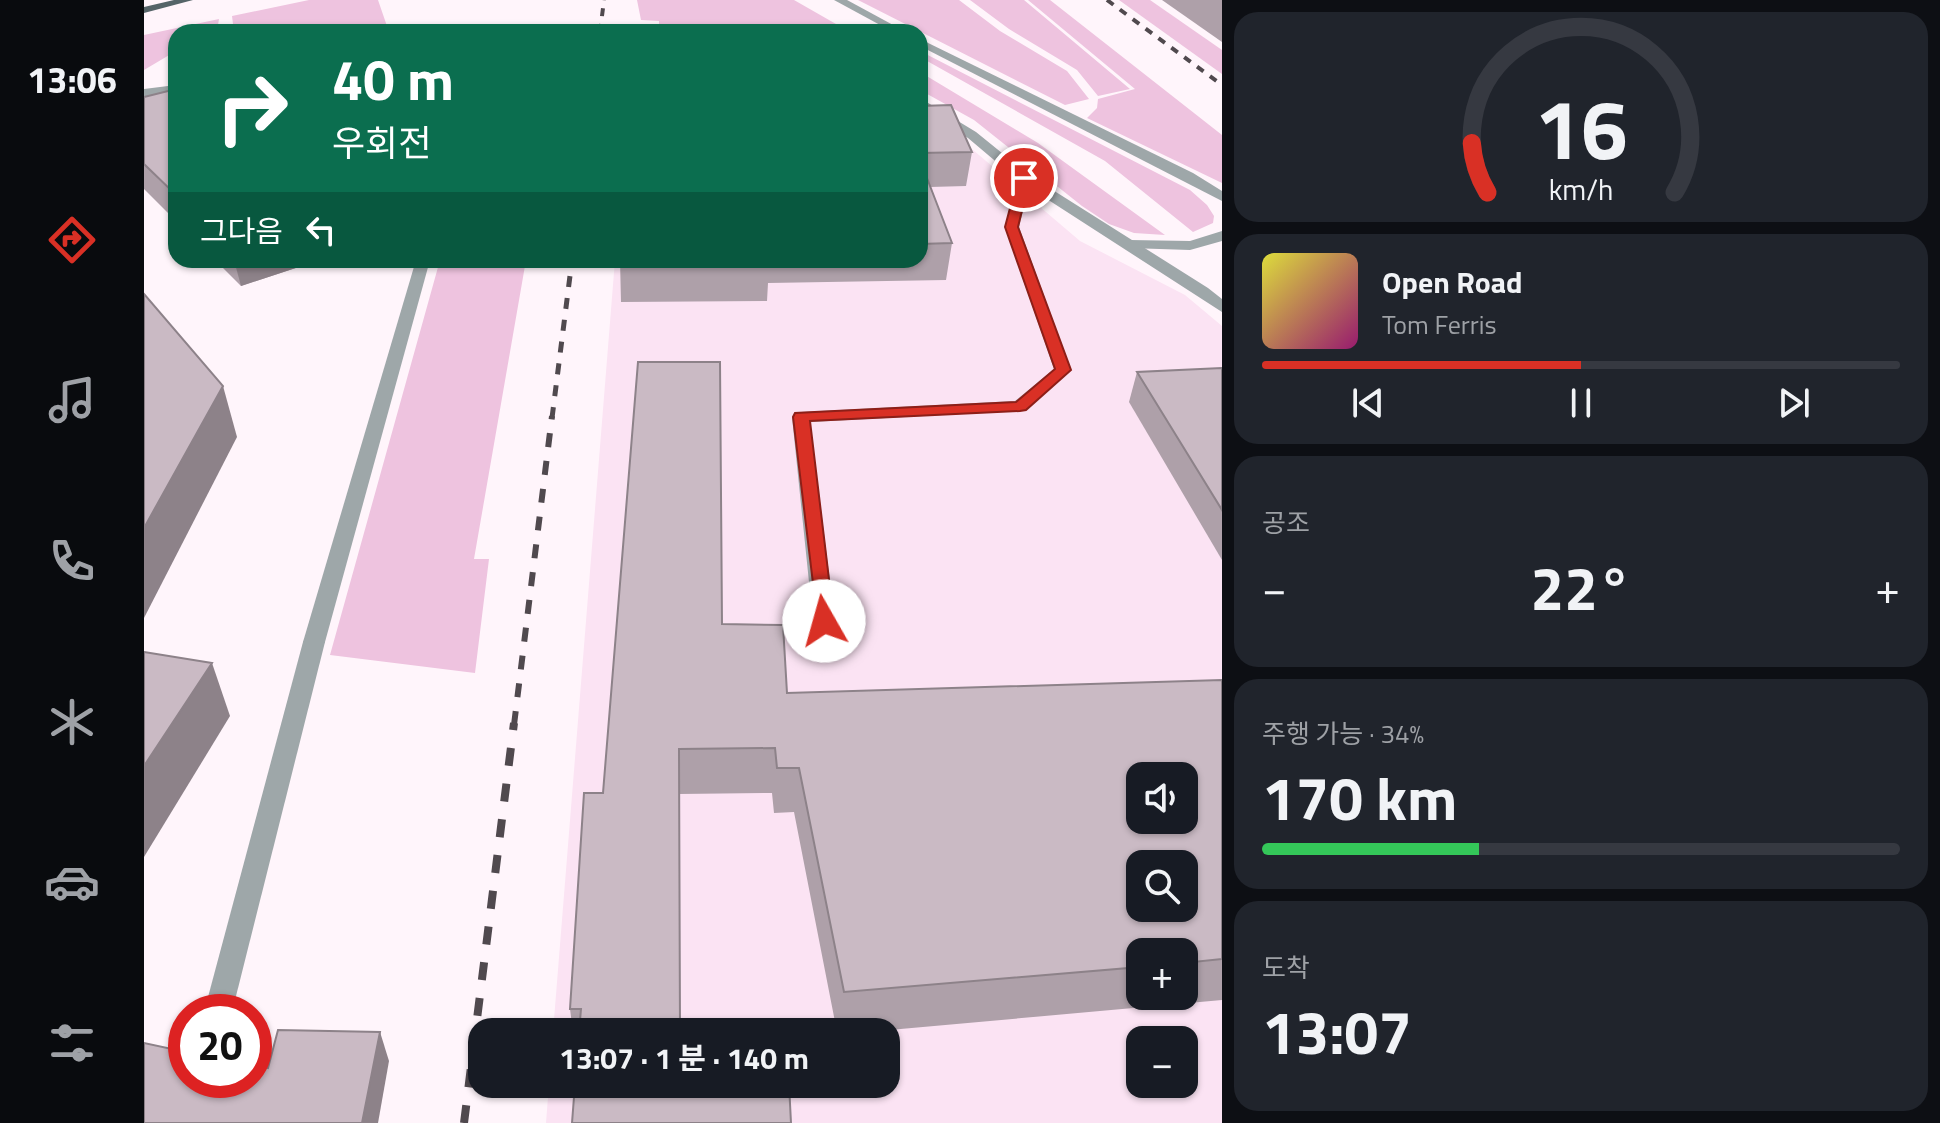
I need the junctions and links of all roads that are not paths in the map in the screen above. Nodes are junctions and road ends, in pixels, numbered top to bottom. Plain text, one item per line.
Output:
1 (188, 0) edge
2 (839, 0) edge
3 (144, 10) edge
4 (886, 24) edge
5 (928, 46) edge
6 (168, 90) edge
7 (144, 93) edge
8 (928, 107) edge
9 (1024, 178) junction
10 (1222, 197) edge
11 (1222, 235) edge
12 (1129, 244) junction
13 (421, 268) edge
14 (1222, 307) edge
15 (824, 621) dead end
16 (223, 994) edge

1 - 3 main road
2 - 4 street
5 - 10 street
6 - 7 street
8 - 9 street
9 - 12 street
9 - 15 street
11 - 12 street
12 - 14 street
13 - 16 street

